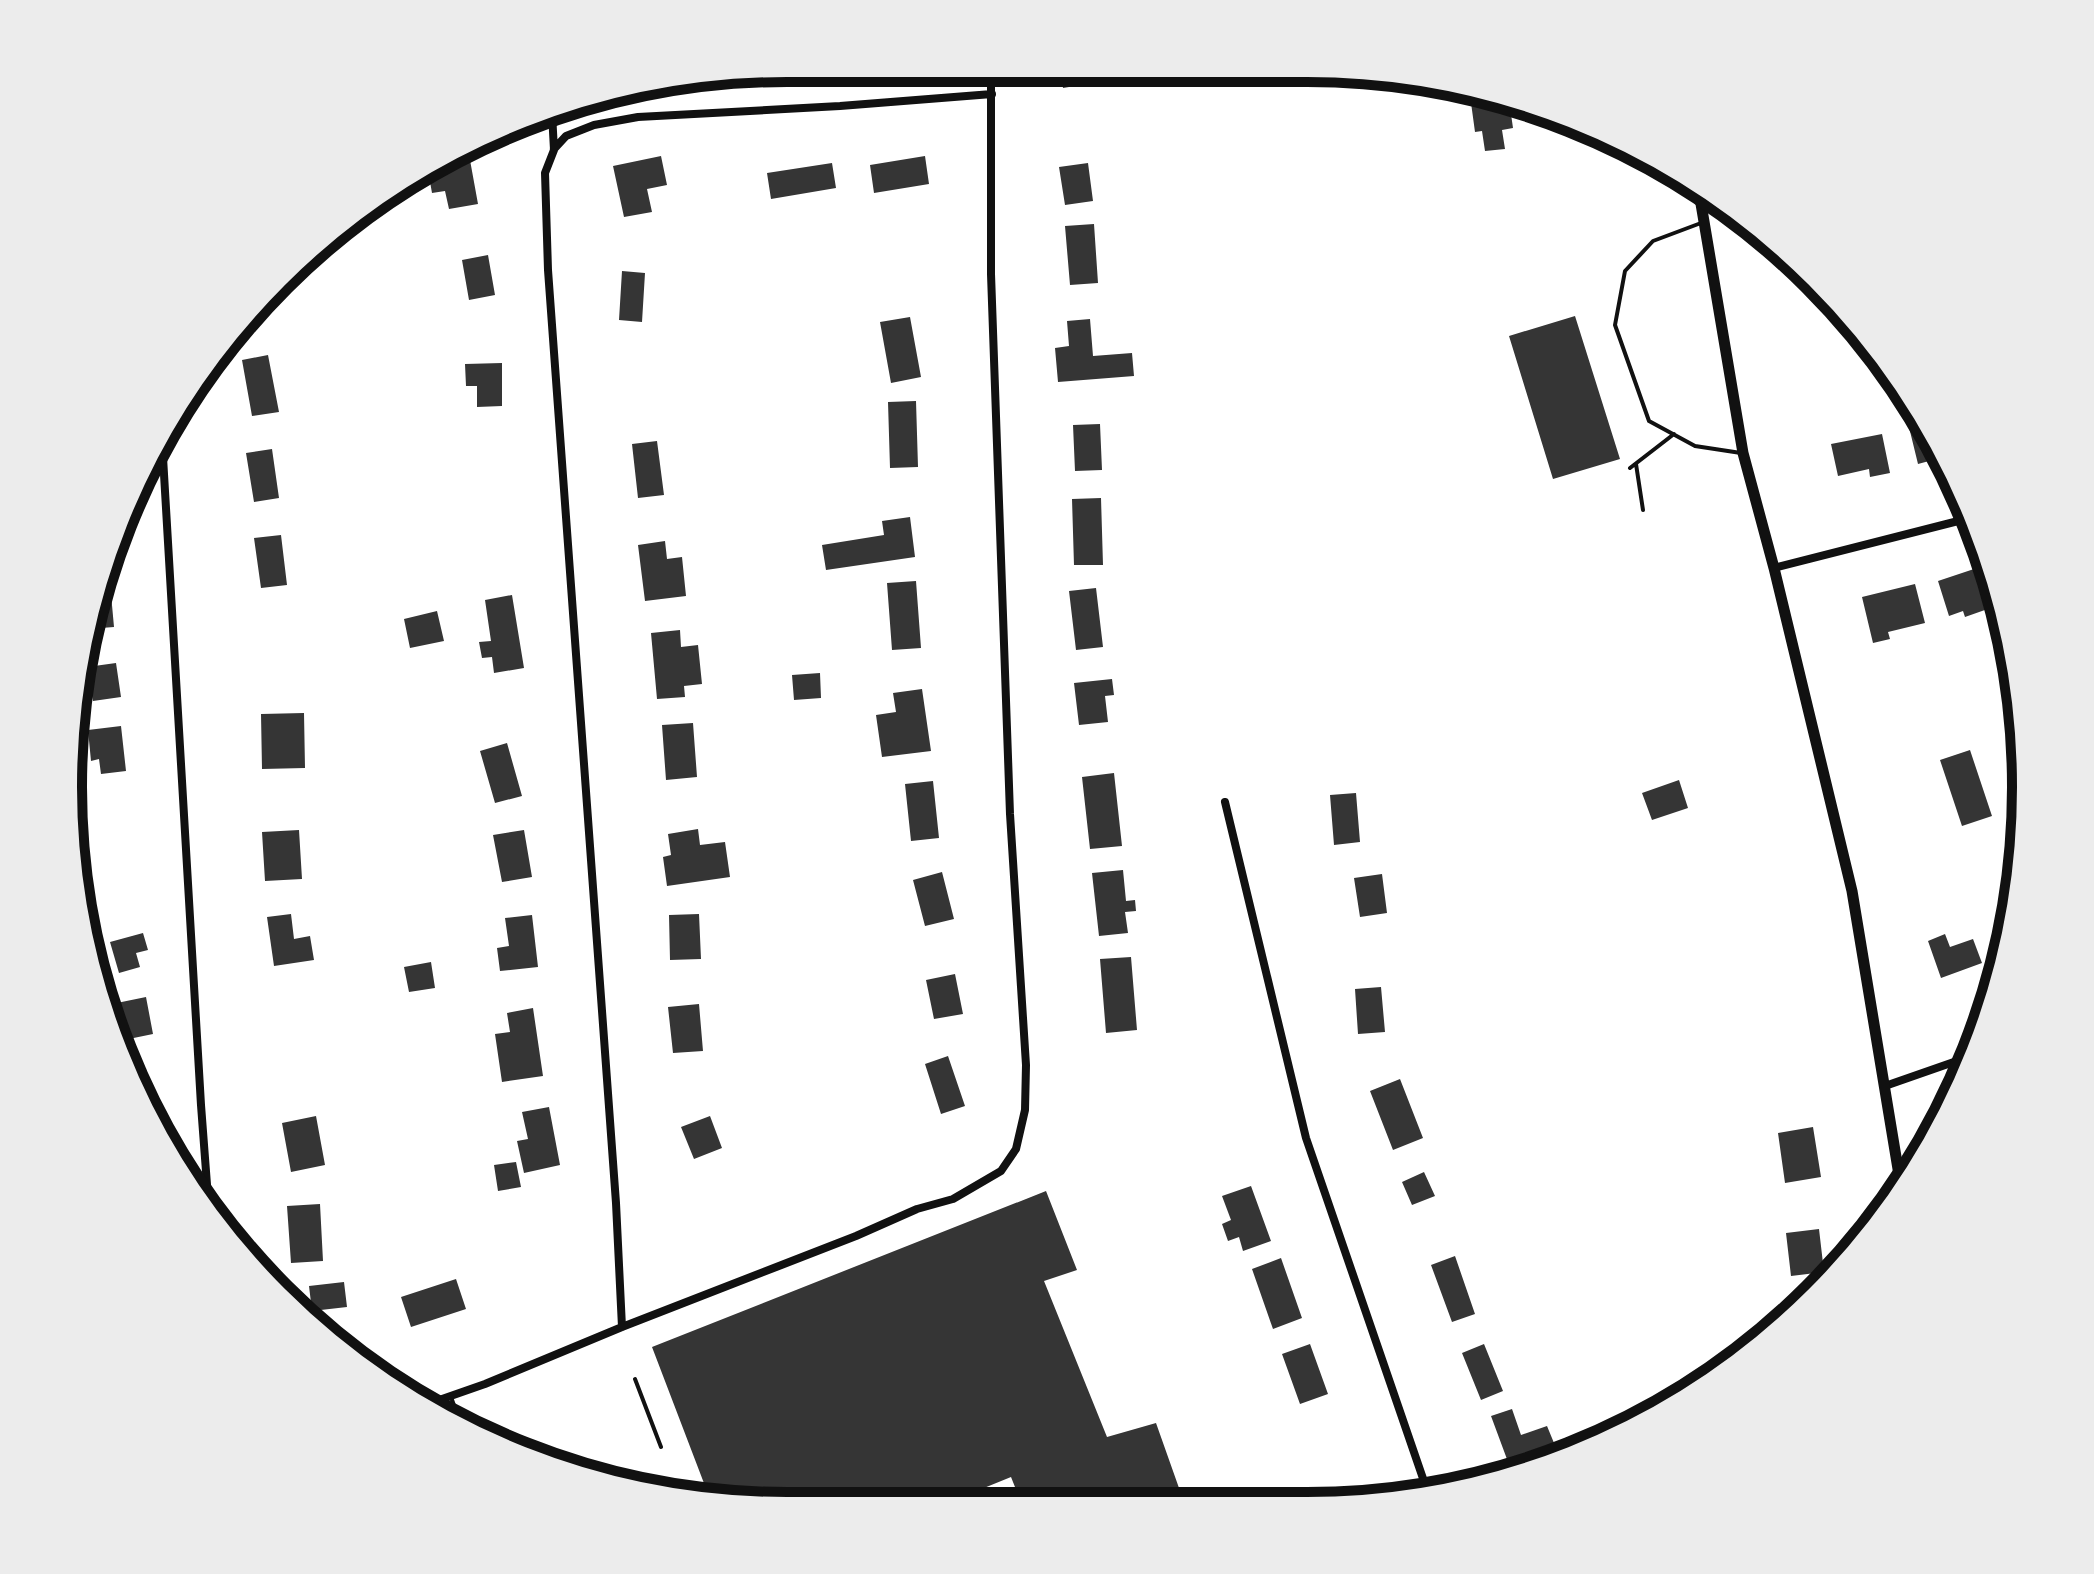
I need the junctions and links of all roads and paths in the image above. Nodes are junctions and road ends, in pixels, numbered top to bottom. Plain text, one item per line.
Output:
1 (992, 82) edge
2 (992, 94) junction
3 (552, 122) edge
4 (554, 150) junction
5 (1700, 202) edge
6 (1703, 222) junction
7 (1674, 434) junction
8 (1743, 453) junction
9 (163, 459) edge
10 (1636, 464) junction
11 (1630, 468) dead end
12 (1643, 510) dead end
13 (1959, 521) edge
14 (1774, 568) junction
15 (1225, 802) dead end
16 (1956, 1061) edge
17 (1885, 1086) junction
18 (1898, 1171) edge
19 (207, 1188) edge
20 (622, 1327) junction
21 (635, 1379) dead end
22 (451, 1396) junction
23 (439, 1400) edge
24 (455, 1409) edge
25 (661, 1447) dead end
26 (1424, 1482) edge

1 - 2 street
2 - 4 street
2 - 20 street
3 - 4 street
4 - 20 street
5 - 6 street
6 - 7 lane
6 - 8 street
7 - 8 lane
7 - 10 lane
8 - 14 street
9 - 19 street
10 - 11 lane
10 - 12 lane
13 - 14 street
14 - 17 street
15 - 26 street
16 - 17 street
17 - 18 street
20 - 22 street
21 - 25 lane
22 - 23 street
22 - 24 lane

